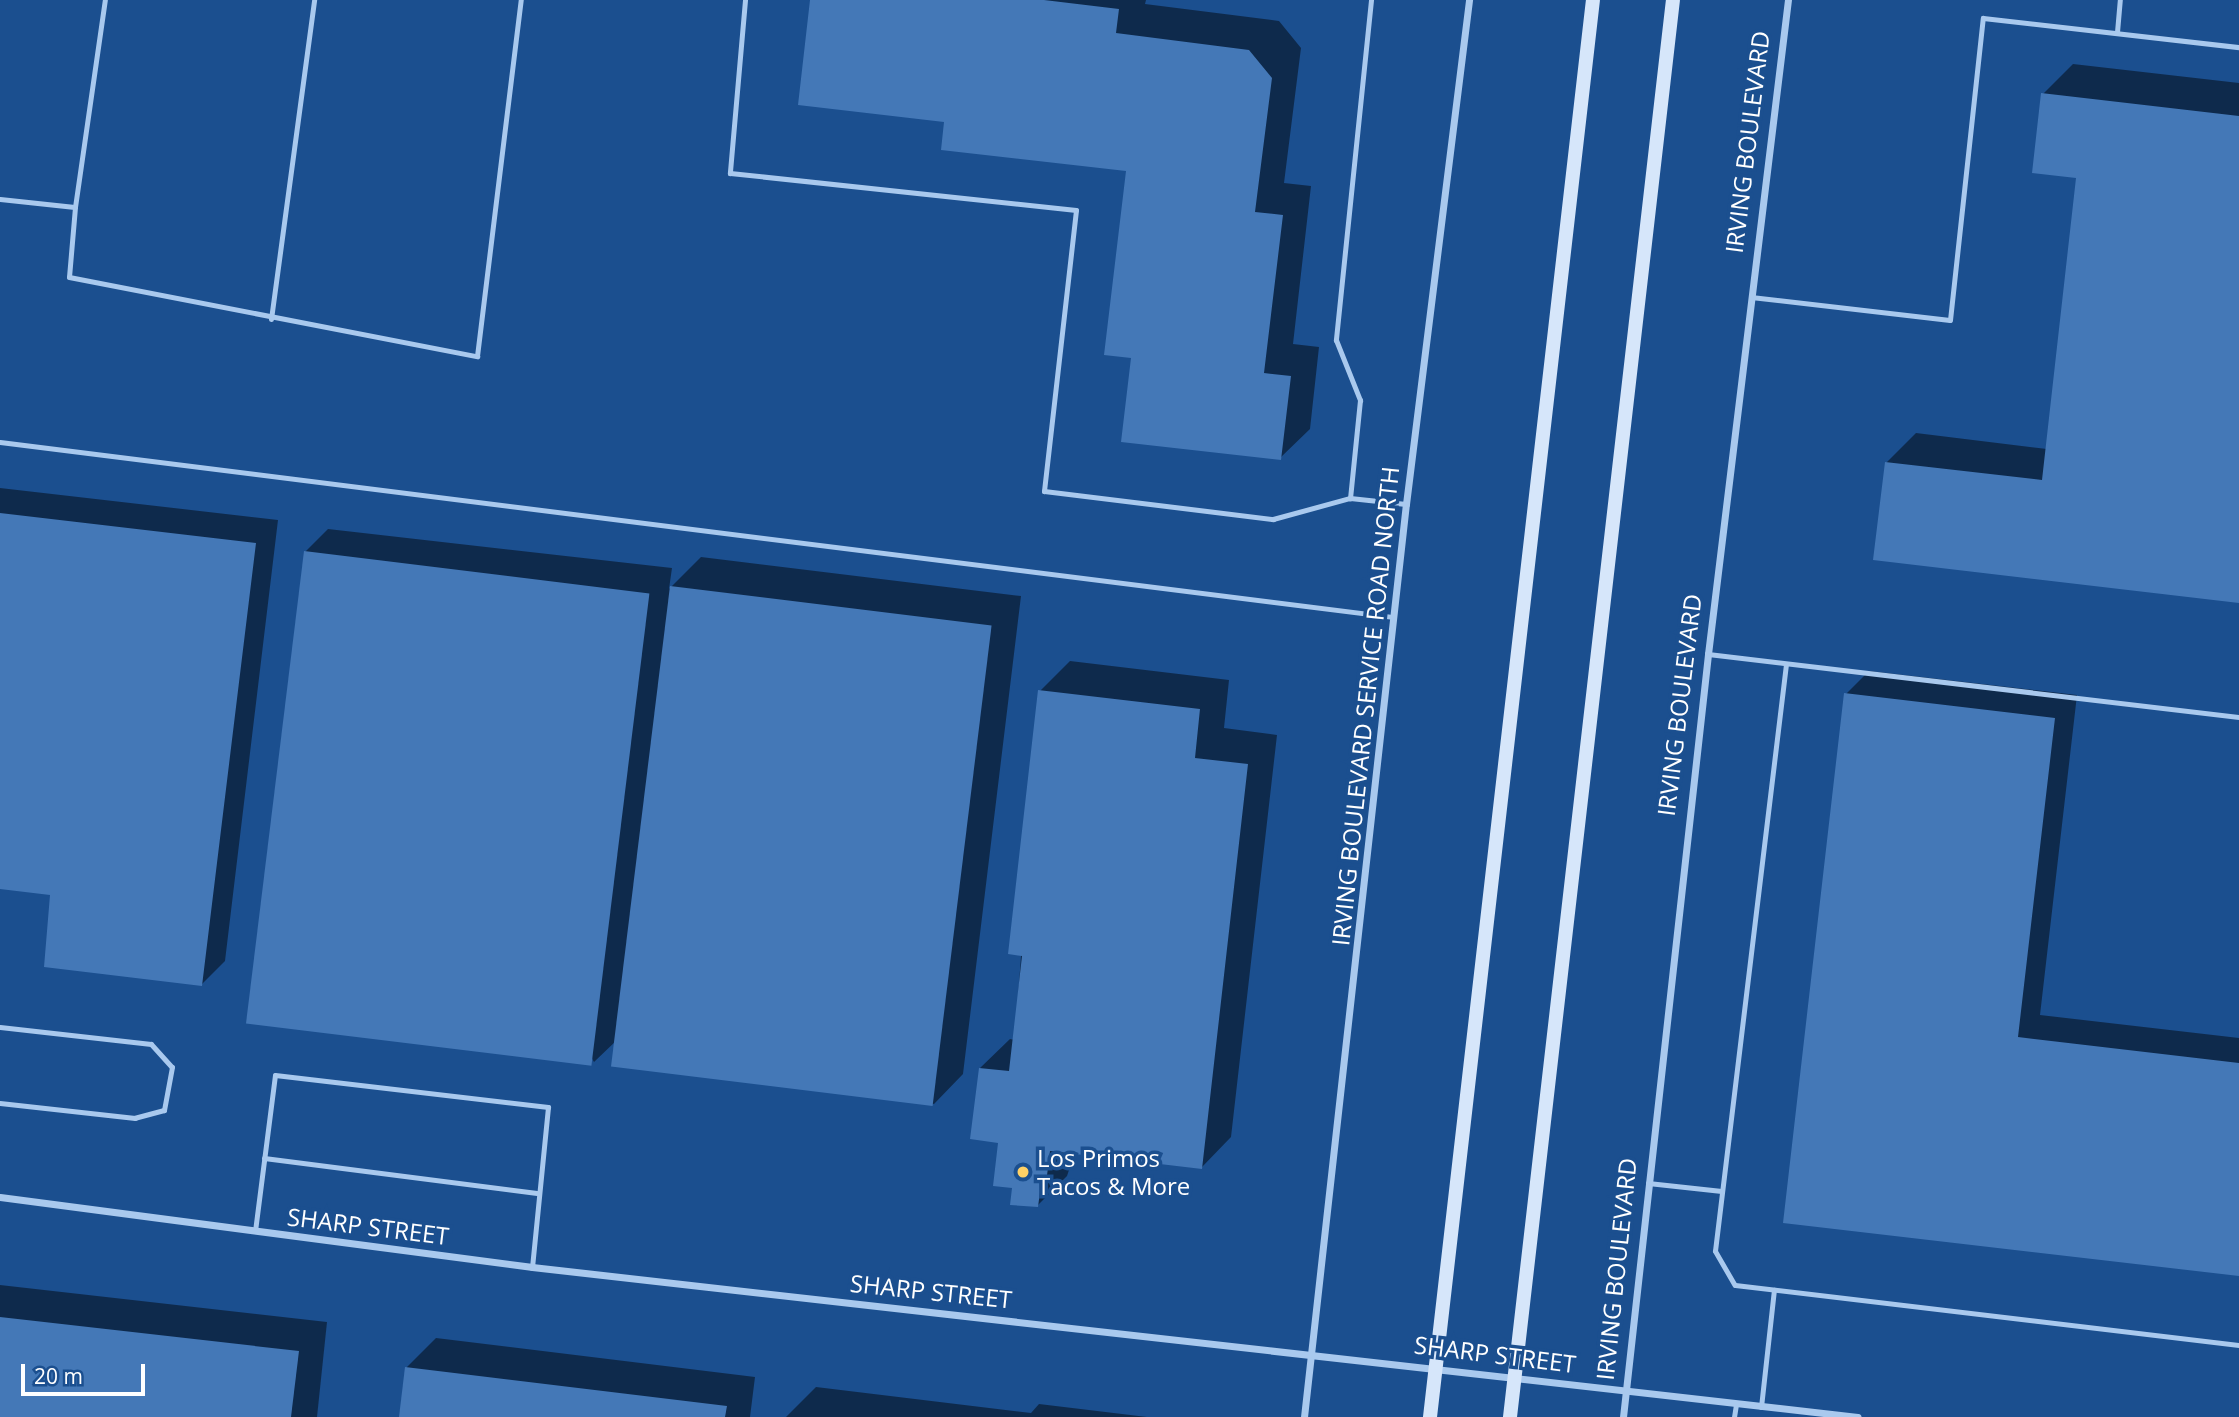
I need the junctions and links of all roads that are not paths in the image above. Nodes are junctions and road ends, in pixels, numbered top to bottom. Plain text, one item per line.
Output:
1 (105, 0) edge
2 (314, 0) edge
3 (521, 0) edge
4 (745, 0) edge
5 (1371, 0) edge
6 (1469, 0) edge
7 (1593, 0) edge
8 (1673, 0) edge
9 (1788, 0) edge
10 (2120, 0) edge
11 (2117, 32) junction
12 (2239, 47) edge
13 (0, 199) edge
14 (75, 207) junction
15 (1751, 298) junction
16 (271, 319) junction
17 (0, 442) edge
18 (1350, 498) junction
19 (1406, 504) junction
20 (1394, 617) junction
21 (1708, 654) junction
22 (1786, 664) junction
23 (2239, 717) edge
24 (0, 1027) edge
25 (0, 1103) edge
26 (264, 1158) junction
27 (1648, 1183) junction
28 (1722, 1191) junction
29 (539, 1193) junction
30 (0, 1197) edge
31 (255, 1231) junction
32 (532, 1267) junction
33 (1774, 1290) junction
34 (2239, 1345) edge
35 (1312, 1352) junction
36 (1436, 1366) junction
37 (1515, 1375) junction
38 (1627, 1389) junction
39 (1736, 1404) junction
40 (1761, 1407) junction
41 (1304, 1417) edge
42 (1430, 1417) edge
43 (1510, 1417) edge
44 (1623, 1417) edge
45 (1734, 1417) edge
46 (1858, 1417) edge

1 - 14 lane
2 - 16 lane
3 - 16 lane
4 - 18 lane
5 - 18 lane
6 - 19 street, IRVING BOULEVARD SERVICE ROAD NORTH
7 - 36 main road
8 - 37 main road
9 - 15 street, IRVING BOULEVARD
10 - 11 lane
11 - 12 lane
11 - 15 lane
13 - 14 lane
14 - 16 lane
15 - 21 street, IRVING BOULEVARD
17 - 20 lane
18 - 19 lane
19 - 20 street, IRVING BOULEVARD SERVICE ROAD NORTH
20 - 35 street, IRVING BOULEVARD SERVICE ROAD NORTH
21 - 22 lane
21 - 27 street, IRVING BOULEVARD
22 - 23 lane
22 - 28 lane
24 - 25 lane
26 - 29 lane
26 - 29 lane
26 - 31 lane
27 - 28 lane
27 - 38 street, IRVING BOULEVARD
28 - 33 lane
29 - 32 lane
30 - 31 street, SHARP STREET
31 - 32 street, SHARP STREET
32 - 35 street, SHARP STREET
33 - 34 lane
33 - 40 lane
35 - 36 street, SHARP STREET
35 - 41 street, IRVING BOULEVARD SERVICE ROAD NORTH
36 - 37 street, SHARP STREET
36 - 42 main road
37 - 38 street, SHARP STREET
37 - 43 main road
38 - 39 street, SHARP STREET
38 - 44 street, IRVING BOULEVARD
39 - 40 street, SHARP STREET
39 - 45 lane
40 - 46 street, SHARP STREET

